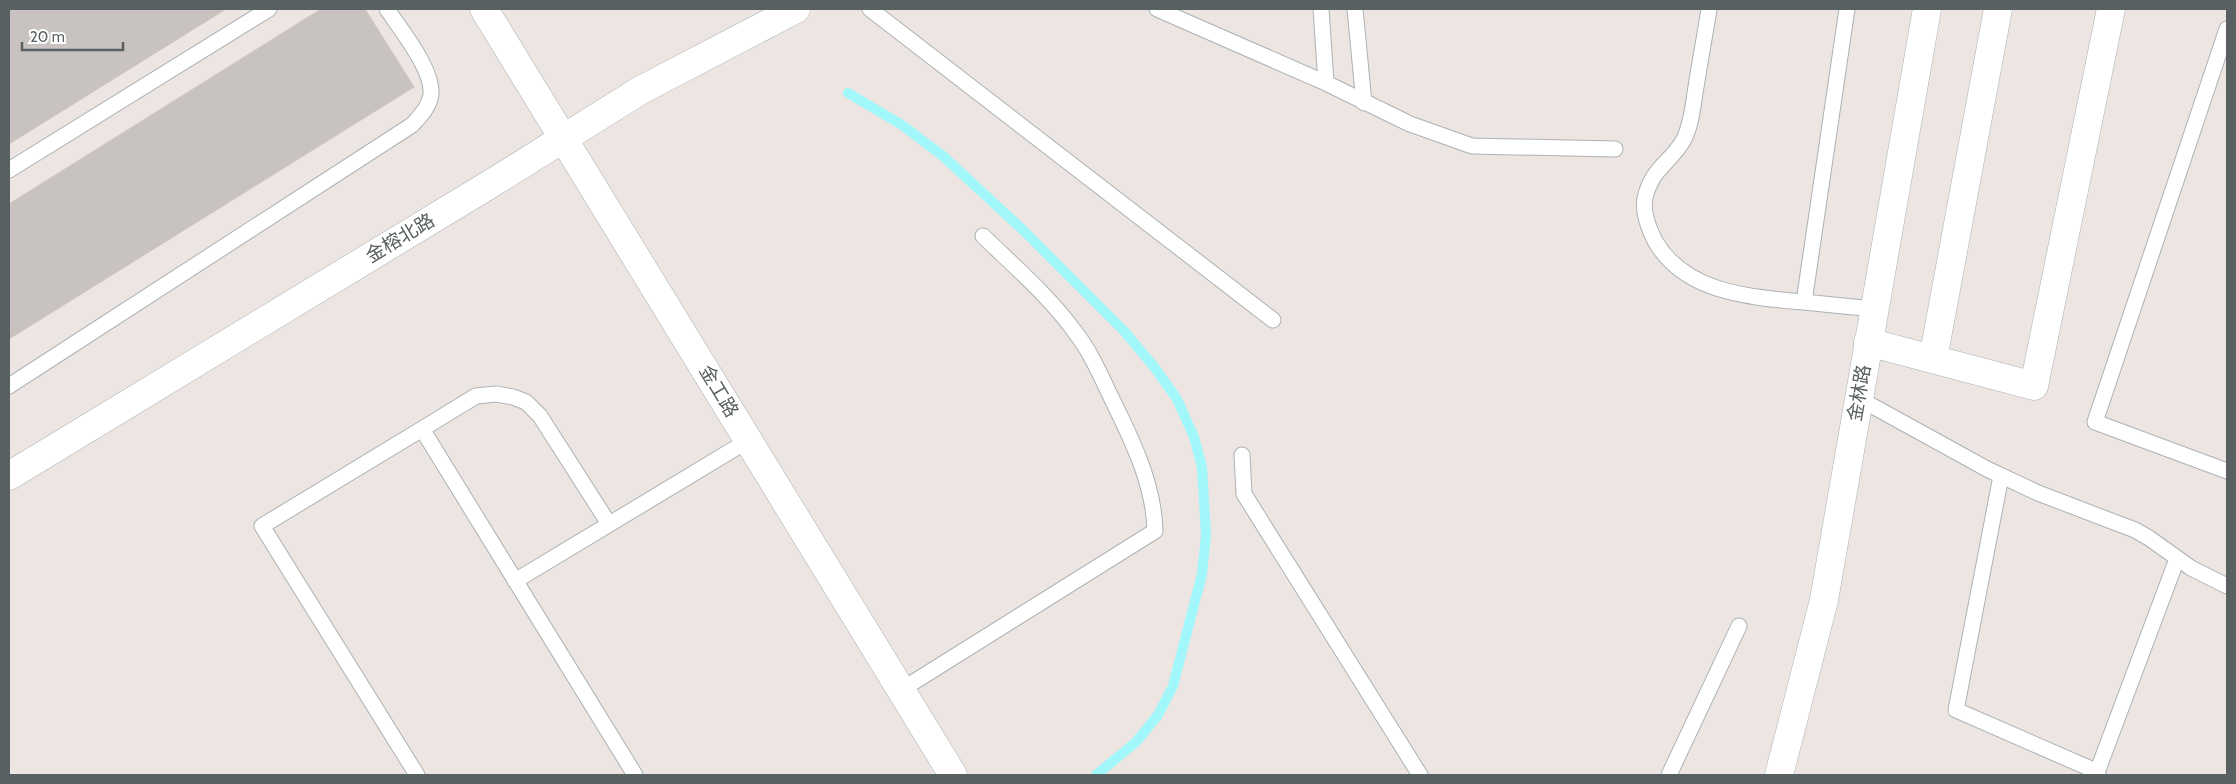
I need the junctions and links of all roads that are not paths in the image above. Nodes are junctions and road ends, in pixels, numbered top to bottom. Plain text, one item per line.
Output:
1 (269, 9) edge
2 (386, 9) edge
3 (484, 9) edge
4 (796, 9) edge
5 (870, 9) edge
6 (1157, 9) edge
7 (1320, 9) edge
8 (1355, 9) edge
9 (1709, 9) edge
10 (1847, 9) edge
11 (1927, 9) edge
12 (1998, 9) edge
13 (2111, 9) edge
14 (2227, 29) edge
15 (1326, 83) junction
16 (1364, 103) junction
17 (564, 138) junction
18 (1615, 149) dead end
19 (9, 170) edge
20 (983, 236) dead end
21 (1804, 302) junction
22 (1874, 309) junction
23 (1273, 320) dead end
24 (1868, 342) junction
25 (1933, 359) junction
26 (9, 386) edge
27 (1858, 398) junction
28 (422, 430) junction
29 (749, 440) junction
30 (1242, 455) dead end
31 (2227, 471) edge
32 (9, 476) edge
33 (2002, 476) junction
34 (609, 524) junction
35 (2178, 559) junction
36 (515, 581) junction
37 (2227, 586) edge
38 (1740, 626) dead end
39 (901, 690) junction
40 (2097, 774) edge
41 (417, 775) edge
42 (636, 775) edge
43 (953, 775) edge
44 (1420, 775) edge
45 (1669, 775) edge
46 (1779, 775) edge

1 - 19 lane
2 - 26 lane
3 - 17 street, 金工路
4 - 17 street, 金榕北路
5 - 23 lane
6 - 15 lane
7 - 15 lane
8 - 16 lane
9 - 21 lane
10 - 21 lane
11 - 22 street, 金林路
12 - 25 street
13 - 25 street
14 - 31 lane
15 - 16 lane
16 - 18 lane
17 - 29 street, 金工路
17 - 32 street, 金榕北路
20 - 39 lane
21 - 22 lane
22 - 24 street, 金林路
24 - 25 street
24 - 27 street, 金林路
27 - 33 lane
27 - 46 street, 金林路
28 - 34 lane
28 - 36 lane
28 - 41 lane
29 - 34 lane
29 - 39 street, 金工路
30 - 44 lane
33 - 35 lane
33 - 40 lane
34 - 36 lane
35 - 37 lane
35 - 40 lane
36 - 42 lane
38 - 45 lane
39 - 43 street, 金工路

